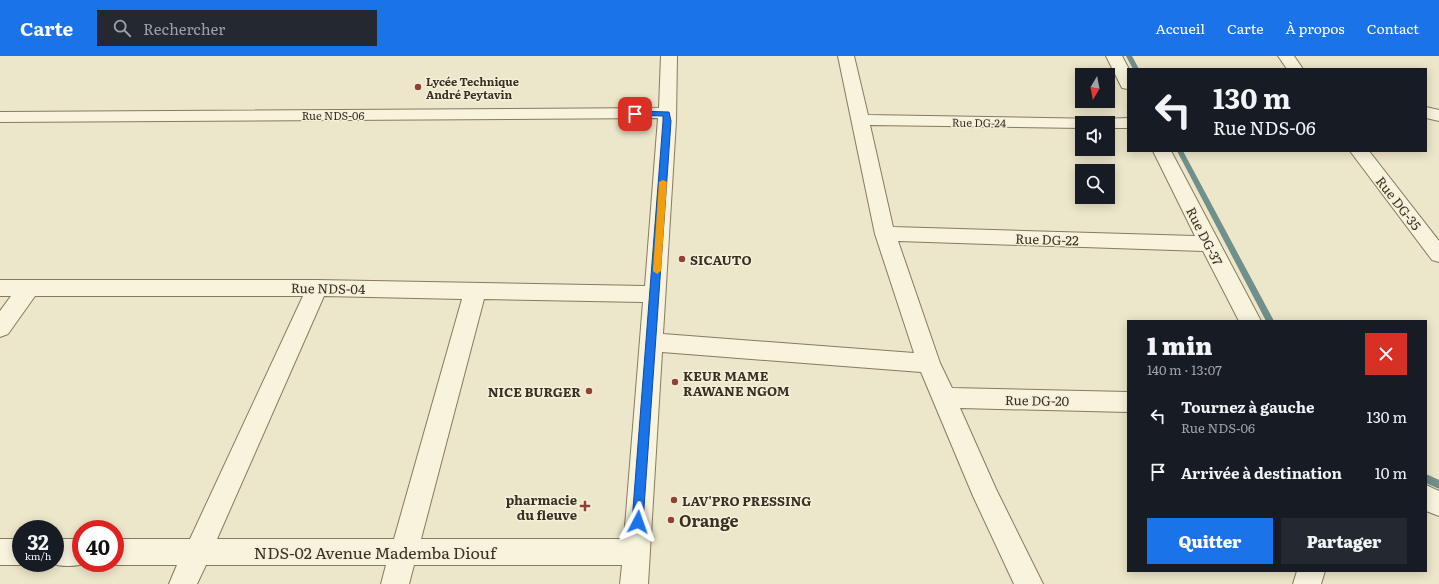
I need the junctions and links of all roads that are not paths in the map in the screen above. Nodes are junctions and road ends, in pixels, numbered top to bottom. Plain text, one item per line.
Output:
1 (669, 56) edge
2 (846, 56) edge
3 (1114, 56) edge
4 (1286, 56) edge
5 (1295, 68) edge
6 (1127, 82) edge
7 (1427, 112) edge
8 (667, 114) junction
9 (0, 116) edge
10 (1439, 116) edge
11 (860, 120) junction
12 (1075, 123) edge
13 (1115, 123) edge
14 (1127, 123) edge
15 (1163, 152) edge
16 (1360, 152) edge
17 (885, 234) junction
18 (1209, 244) junction
19 (1439, 255) edge
20 (0, 288) edge
21 (29, 288) junction
22 (317, 288) junction
23 (475, 292) junction
24 (655, 294) junction
25 (1249, 320) edge
26 (0, 328) edge
27 (651, 342) junction
28 (929, 363) junction
29 (945, 398) junction
30 (1127, 402) edge
31 (1427, 498) edge
32 (1439, 504) edge
33 (0, 552) edge
34 (12, 552) edge
35 (124, 552) edge
36 (197, 552) junction
37 (403, 552) junction
38 (636, 552) junction
39 (1311, 572) edge
40 (183, 584) edge
41 (395, 584) edge
42 (634, 584) edge
43 (1029, 584) edge
44 (1306, 584) edge

1 - 8 street
2 - 11 street
3 - 6 street
4 - 5 street
7 - 10 street
8 - 9 street, Rue NDS-06
8 - 24 street
11 - 12 street, Rue DG-24
11 - 17 street
13 - 14 street
15 - 18 street, Rue DG-37
16 - 19 street, Rue DG-35
17 - 18 street, Rue DG-22
17 - 28 street
18 - 25 street, Rue DG-37
20 - 21 street, Rue NDS-04
21 - 22 street, Rue NDS-04
21 - 26 street
22 - 23 street, Rue NDS-04
22 - 36 street
23 - 24 street, Rue NDS-04
23 - 37 street
24 - 27 street
27 - 28 street
27 - 38 street
28 - 29 street
29 - 30 street, Rue DG-20
29 - 43 street
31 - 32 street
33 - 34 street
35 - 36 street, NDS-02 Avenue Mademba Diouf
36 - 37 street, NDS-02 Avenue Mademba Diouf
36 - 40 street
37 - 38 street, NDS-02 Avenue Mademba Diouf
37 - 41 street
38 - 42 street
39 - 44 street

